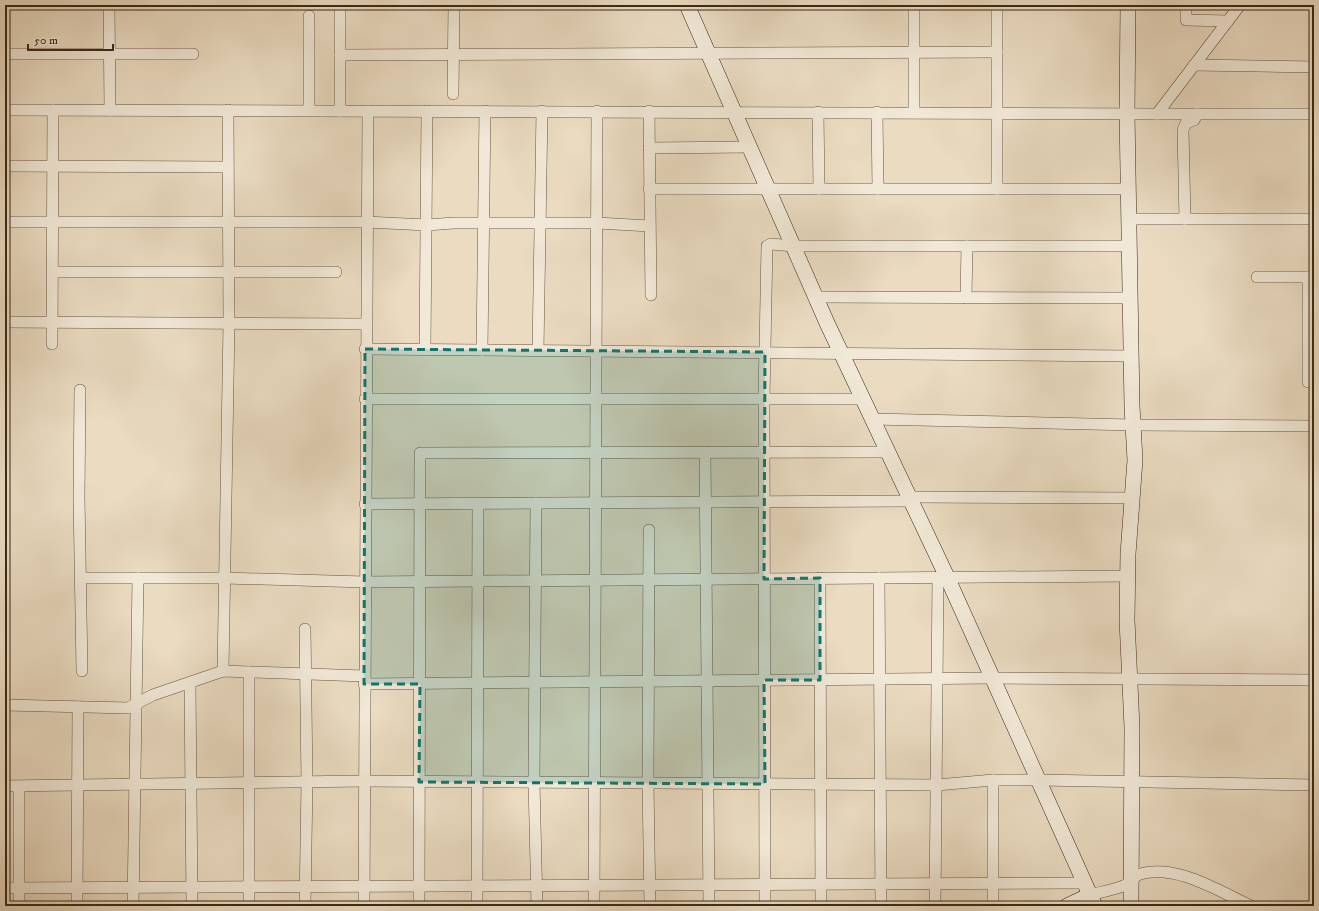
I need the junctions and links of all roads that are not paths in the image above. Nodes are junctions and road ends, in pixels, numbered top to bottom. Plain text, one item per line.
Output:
1 (109, 5) edge
2 (340, 5) edge
3 (454, 5) edge
4 (687, 5) edge
5 (914, 5) edge
6 (997, 5) edge
7 (1128, 5) edge
8 (1186, 5) edge
9 (1240, 5) edge
10 (309, 16) dead end
11 (1228, 21) junction
12 (914, 52) junction
13 (997, 52) junction
14 (110, 53) junction
15 (709, 53) junction
16 (5, 54) edge
17 (193, 54) dead end
18 (453, 54) junction
19 (340, 55) junction
20 (1194, 65) junction
21 (1314, 67) edge
22 (452, 94) dead end
23 (5, 110) edge
24 (53, 110) junction
25 (110, 110) junction
26 (228, 110) junction
27 (309, 110) junction
28 (340, 111) junction
29 (368, 111) junction
30 (427, 111) junction
31 (485, 111) junction
32 (542, 111) junction
33 (597, 111) junction
34 (649, 111) junction
35 (734, 111) junction
36 (818, 112) junction
37 (877, 112) junction
38 (914, 112) junction
39 (998, 113) junction
40 (1130, 113) junction
41 (1154, 114) junction
42 (1197, 114) junction
43 (1314, 114) edge
44 (750, 147) junction
45 (649, 148) junction
46 (5, 166) edge
47 (52, 167) junction
48 (228, 167) junction
49 (649, 189) junction
50 (768, 189) junction
51 (819, 189) junction
52 (878, 189) junction
53 (997, 189) junction
54 (1128, 189) junction
55 (1129, 219) junction
56 (1185, 219) junction
57 (1314, 219) edge
58 (52, 221) junction
59 (229, 221) junction
60 (5, 222) edge
61 (366, 222) junction
62 (597, 223) junction
63 (484, 224) junction
64 (540, 224) junction
65 (427, 225) junction
66 (650, 226) junction
67 (793, 246) junction
68 (967, 246) junction
69 (1129, 246) junction
70 (52, 272) junction
71 (228, 272) junction
72 (336, 272) dead end
73 (1257, 276) dead end
74 (1311, 277) edge
75 (651, 296) dead end
76 (816, 297) junction
77 (966, 298) junction
78 (1130, 298) junction
79 (5, 322) edge
80 (52, 323) junction
81 (229, 324) junction
82 (365, 324) junction
83 (52, 344) dead end
84 (365, 349) junction
85 (425, 349) junction
86 (482, 350) junction
87 (538, 350) junction
88 (596, 351) junction
89 (765, 352) junction
90 (841, 353) junction
91 (1131, 356) junction
92 (1308, 382) dead end
93 (80, 390) dead end
94 (764, 398) junction
95 (365, 399) junction
96 (596, 399) junction
97 (862, 399) junction
98 (872, 419) junction
99 (1133, 425) junction
100 (1314, 426) edge
101 (596, 452) junction
102 (705, 452) junction
103 (764, 452) junction
104 (887, 452) junction
105 (1132, 498) junction
106 (910, 499) junction
107 (705, 502) junction
108 (764, 502) junction
109 (536, 503) junction
110 (596, 503) junction
111 (365, 504) junction
112 (420, 504) junction
113 (478, 504) junction
114 (649, 530) dead end
115 (1128, 576) junction
116 (943, 577) junction
117 (81, 578) junction
118 (138, 578) junction
119 (225, 578) junction
120 (764, 578) junction
121 (820, 578) junction
122 (879, 578) junction
123 (706, 579) junction
124 (595, 580) junction
125 (650, 580) junction
126 (478, 581) junction
127 (536, 581) junction
128 (364, 582) junction
129 (420, 582) junction
130 (306, 629) dead end
131 (82, 671) dead end
132 (223, 671) junction
133 (249, 672) junction
134 (306, 674) junction
135 (991, 678) junction
136 (880, 679) junction
137 (938, 679) junction
138 (1130, 679) junction
139 (364, 680) junction
140 (764, 680) junction
141 (820, 680) junction
142 (1314, 680) edge
143 (707, 681) junction
144 (190, 682) junction
145 (595, 682) junction
146 (650, 682) junction
147 (478, 683) junction
148 (535, 683) junction
149 (420, 684) junction
150 (135, 704) junction
151 (5, 706) edge
152 (78, 707) junction
153 (993, 780) junction
154 (1039, 780) junction
155 (364, 781) junction
156 (307, 782) junction
157 (420, 782) junction
158 (477, 782) junction
159 (534, 782) junction
160 (1137, 782) junction
161 (249, 783) junction
162 (594, 783) junction
163 (648, 783) junction
164 (192, 784) junction
165 (708, 784) junction
166 (765, 784) junction
167 (820, 784) junction
168 (134, 785) junction
169 (880, 785) junction
170 (936, 785) junction
171 (1314, 785) edge
172 (5, 786) edge
173 (19, 786) junction
174 (77, 786) junction
175 (1137, 878) junction
176 (936, 884) junction
177 (993, 884) junction
178 (765, 885) junction
179 (820, 885) junction
180 (880, 885) junction
181 (594, 886) junction
182 (650, 886) junction
183 (709, 886) junction
184 (364, 887) junction
185 (420, 887) junction
186 (477, 887) junction
187 (536, 887) junction
188 (5, 888) edge
189 (192, 888) junction
190 (249, 888) junction
191 (306, 888) junction
192 (19, 889) junction
193 (77, 889) junction
194 (133, 889) junction
195 (1090, 895) edge
196 (19, 906) edge
197 (77, 906) edge
198 (133, 906) edge
199 (192, 906) edge
200 (249, 906) edge
201 (306, 906) edge
202 (364, 906) edge
203 (420, 906) edge
204 (477, 906) edge
205 (537, 906) edge
206 (594, 906) edge
207 (650, 906) edge
208 (709, 906) edge
209 (765, 906) edge
210 (821, 906) edge
211 (881, 906) edge
212 (935, 906) edge
213 (993, 906) edge
214 (1067, 906) edge
215 (1131, 906) edge
216 (1251, 906) edge

1 - 14 street
2 - 19 street
3 - 18 street
4 - 15 main road
5 - 12 street
6 - 13 street
7 - 40 main road
8 - 11 street
9 - 11 street
10 - 27 street
11 - 20 street
12 - 13 street
12 - 15 street
12 - 38 street
13 - 39 street
14 - 16 street
14 - 17 street
14 - 25 street
15 - 18 street
15 - 35 main road
18 - 19 street
18 - 22 street
19 - 28 street
20 - 21 street
20 - 41 street
23 - 24 street
24 - 25 street
24 - 47 street
25 - 26 street
26 - 27 street
26 - 48 street
27 - 28 street
28 - 29 street
29 - 30 street
29 - 61 street
30 - 31 street
30 - 65 street
31 - 32 street
31 - 63 street
32 - 33 street
32 - 64 street
33 - 34 street
33 - 62 street
34 - 35 street
34 - 45 street
35 - 36 street
35 - 44 main road
36 - 37 street
36 - 51 street
37 - 38 street
37 - 52 street
38 - 39 street
39 - 40 street
39 - 53 street
40 - 41 street
40 - 54 main road
41 - 42 street
42 - 43 street
42 - 56 street
44 - 45 street
44 - 50 main road
45 - 49 street
46 - 47 street
47 - 48 street
47 - 58 street
48 - 59 street
49 - 50 street
49 - 66 street
50 - 51 street
50 - 67 main road
51 - 52 street
52 - 53 street
53 - 54 street
54 - 55 main road
55 - 56 street
55 - 69 main road
56 - 57 street
58 - 59 street
58 - 60 street
58 - 70 street
59 - 61 street
59 - 71 street
61 - 65 street
61 - 82 street
62 - 64 street
62 - 66 street
62 - 88 street
63 - 64 street
63 - 65 street
63 - 86 street
64 - 87 street
65 - 85 street
66 - 75 street
67 - 68 street
67 - 76 main road
67 - 89 street
68 - 69 street
68 - 77 street
69 - 78 main road
70 - 71 street
70 - 80 street
71 - 72 street
71 - 81 street
73 - 74 street
74 - 92 street
76 - 77 street
76 - 90 main road
77 - 78 street
78 - 91 main road
79 - 80 street
80 - 81 street
80 - 83 street
81 - 82 street
81 - 119 street
82 - 84 street
84 - 85 street
84 - 95 street
85 - 86 street
86 - 87 street
87 - 88 street
88 - 89 street
88 - 96 street
89 - 90 street
89 - 94 street
90 - 91 street
90 - 97 main road
91 - 99 main road
93 - 117 street
94 - 96 street
94 - 97 street
94 - 103 street
95 - 96 street
95 - 111 street
96 - 101 street
97 - 98 main road
98 - 99 street
98 - 104 main road
99 - 100 street
99 - 105 main road
101 - 102 street
101 - 110 street
101 - 112 street
102 - 103 street
102 - 107 street
103 - 104 street
103 - 108 street
104 - 106 main road
105 - 106 street
105 - 115 main road
106 - 108 street
106 - 116 main road
107 - 108 street
107 - 110 street
107 - 123 street
108 - 120 street
109 - 110 street
109 - 113 street
109 - 127 street
110 - 124 street
111 - 112 street
111 - 128 street
112 - 113 street
112 - 129 street
113 - 126 street
114 - 125 street
115 - 116 street
115 - 138 main road
116 - 122 street
116 - 135 main road
116 - 137 street
117 - 118 street
117 - 131 street
118 - 119 street
118 - 150 street
119 - 128 street
119 - 132 street
120 - 121 street
120 - 123 street
120 - 140 street
121 - 122 street
121 - 141 street
122 - 136 street
123 - 125 street
123 - 143 street
124 - 125 street
124 - 127 street
124 - 145 street
125 - 146 street
126 - 127 street
126 - 129 street
126 - 147 street
127 - 148 street
128 - 129 street
128 - 139 street
129 - 149 street
130 - 134 street
132 - 133 street
132 - 144 street
133 - 134 street
133 - 161 street
134 - 139 street
134 - 156 street
135 - 137 street
135 - 138 street
135 - 154 main road
136 - 137 street
136 - 141 street
136 - 169 street
137 - 170 street
138 - 142 street
138 - 160 main road
139 - 149 street
139 - 155 street
140 - 141 street
140 - 143 street
140 - 166 street
141 - 167 street
143 - 146 street
143 - 165 street
144 - 150 street
144 - 164 street
145 - 146 street
145 - 148 street
145 - 162 street
146 - 163 street
147 - 148 street
147 - 149 street
147 - 158 street
148 - 159 street
149 - 157 street
150 - 152 street
150 - 168 street
151 - 152 street
152 - 174 street
153 - 154 street
153 - 170 street
153 - 177 street
154 - 160 street
154 - 195 main road
155 - 156 street
155 - 157 street
155 - 184 street
156 - 161 street
156 - 191 street
157 - 158 street
157 - 185 street
158 - 159 street
158 - 186 street
159 - 162 street
159 - 187 street
160 - 171 street
160 - 175 main road
161 - 164 street
161 - 190 street
162 - 163 street
162 - 181 street
163 - 165 street
163 - 182 street
164 - 168 street
164 - 189 street
165 - 166 street
165 - 183 street
166 - 167 street
166 - 178 street
167 - 169 street
167 - 179 street
168 - 174 street
168 - 194 street
169 - 170 street
169 - 180 street
170 - 176 street
172 - 173 street
173 - 174 street
173 - 192 street
174 - 193 street
175 - 195 street
175 - 215 main road
175 - 216 street
176 - 177 street
176 - 180 street
176 - 212 street
177 - 195 street
177 - 213 street
178 - 179 street
178 - 183 street
178 - 209 street
179 - 180 street
179 - 210 street
180 - 211 street
181 - 182 street
181 - 187 street
181 - 206 street
182 - 183 street
182 - 207 street
183 - 208 street
184 - 185 street
184 - 191 street
184 - 202 street
185 - 186 street
185 - 203 street
186 - 187 street
186 - 204 street
187 - 205 street
188 - 192 street
189 - 190 street
189 - 194 street
189 - 199 street
190 - 191 street
190 - 200 street
191 - 201 street
192 - 193 street
192 - 196 street
193 - 194 street
193 - 197 street
194 - 198 street
195 - 214 main road

